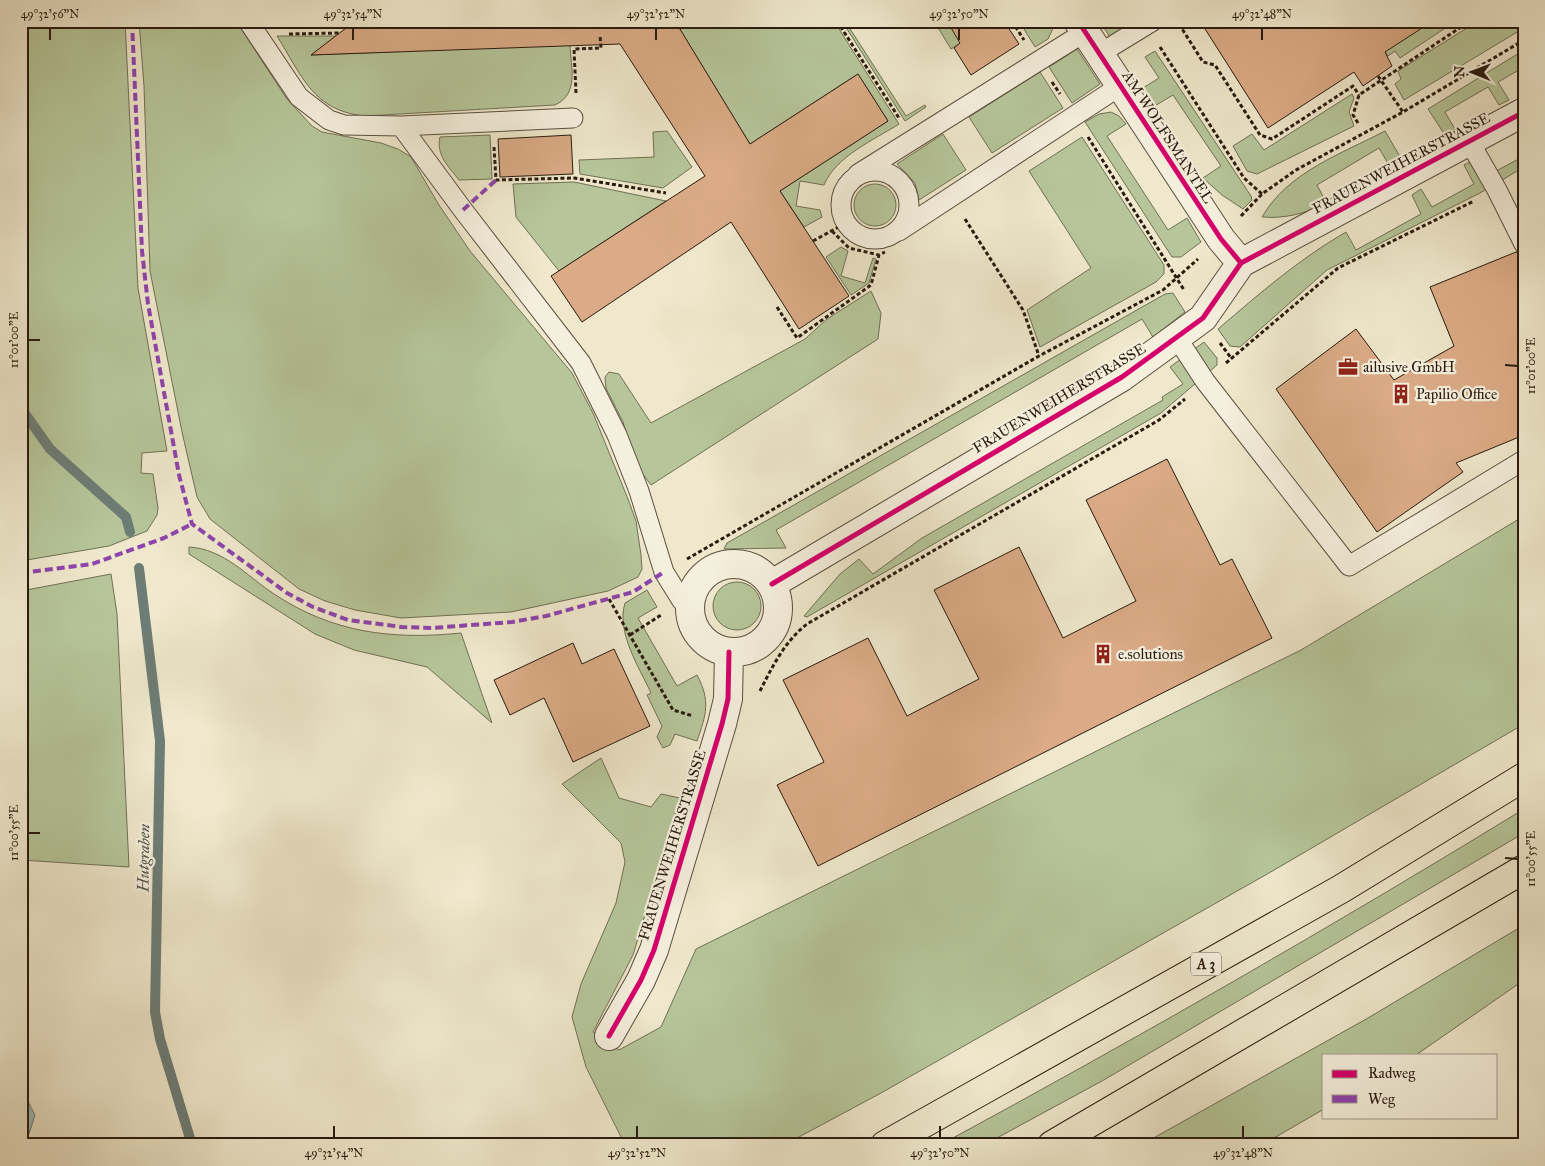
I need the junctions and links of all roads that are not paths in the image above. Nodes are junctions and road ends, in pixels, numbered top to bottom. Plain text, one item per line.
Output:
1 (1149, 23) edge
2 (252, 28) edge
3 (1087, 36) edge
4 (1120, 86) junction
5 (1524, 112) edge
6 (573, 118) road end
7 (401, 126) junction
8 (1469, 141) junction
9 (858, 174) junction
10 (899, 231) junction
11 (1524, 244) edge
12 (1241, 263) junction
13 (1177, 338) junction
14 (1524, 460) edge
15 (772, 584) junction
16 (686, 602) junction
17 (729, 652) junction
18 (1524, 777) edge
19 (1524, 869) edge
20 (609, 1036) dead end
21 (885, 1145) edge
22 (1052, 1145) edge

1 - 3 lane
2 - 7 lane
3 - 4 street, AM WOLFSMANTEL
3 - 9 lane
4 - 10 lane
4 - 12 street, AM WOLFSMANTEL
5 - 8 street, FRAUENWEIHERSTRASSE
6 - 7 lane
7 - 16 lane
8 - 11 lane
8 - 12 street, FRAUENWEIHERSTRASSE
9 - 10 lane
9 - 10 lane
12 - 13 street, FRAUENWEIHERSTRASSE
13 - 14 lane
13 - 15 street, FRAUENWEIHERSTRASSE
15 - 16 street
15 - 17 street
16 - 17 street
17 - 20 street, FRAUENWEIHERSTRASSE
18 - 21 highway, A 3
19 - 22 highway

